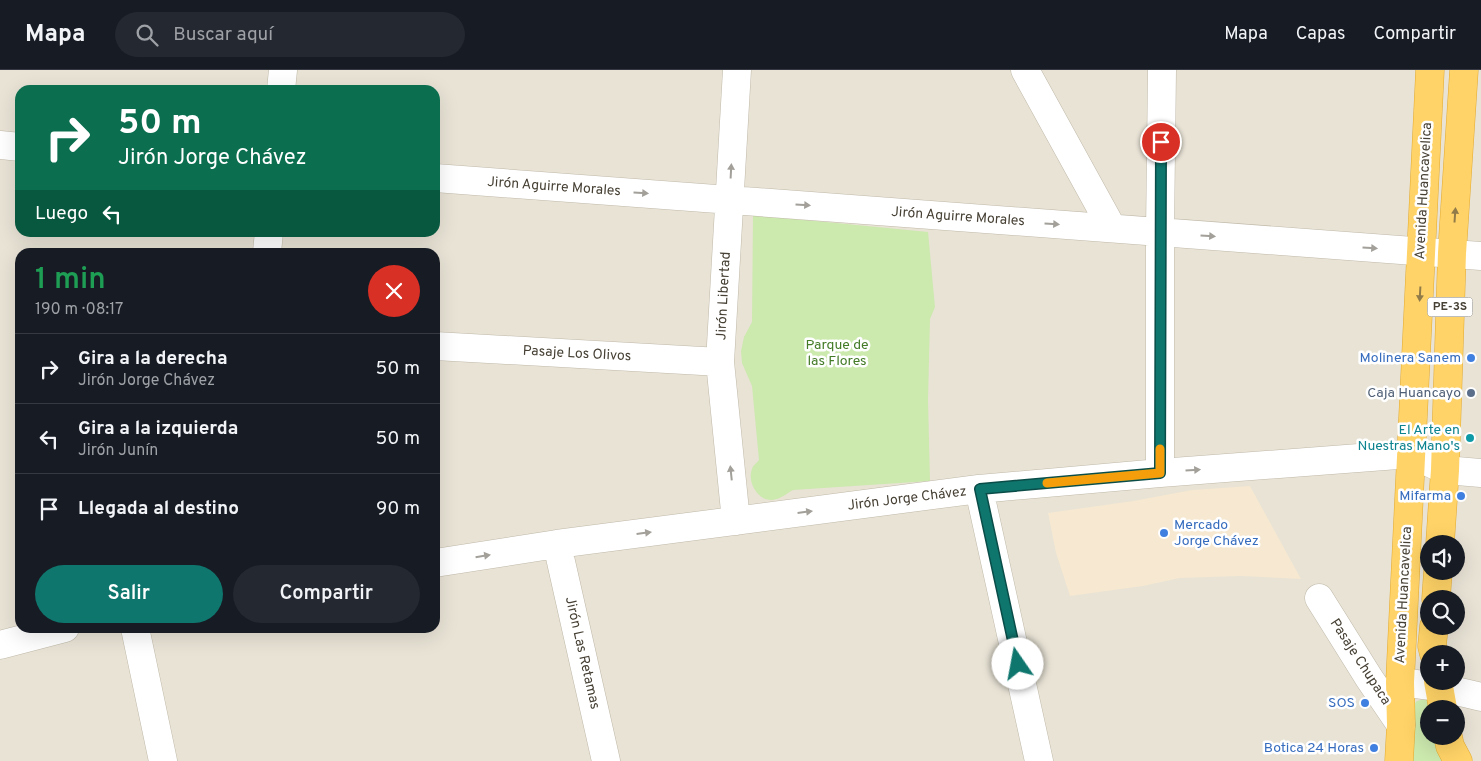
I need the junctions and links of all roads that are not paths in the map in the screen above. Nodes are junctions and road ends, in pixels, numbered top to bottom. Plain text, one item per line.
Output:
1 (283, 70) edge
2 (737, 70) edge
3 (1024, 70) edge
4 (1162, 70) edge
5 (1430, 70) edge
6 (1464, 70) edge
7 (282, 85) edge
8 (0, 146) edge
9 (15, 147) edge
10 (440, 178) edge
11 (729, 200) junction
12 (1112, 228) junction
13 (1160, 232) junction
14 (1422, 252) junction
15 (1452, 254) junction
16 (1481, 256) edge
17 (440, 346) edge
18 (720, 362) junction
19 (1411, 454) junction
20 (1445, 470) junction
21 (1160, 473) junction
22 (1481, 473) edge
23 (980, 489) junction
24 (736, 521) junction
25 (1441, 535) edge
26 (557, 544) junction
27 (440, 562) edge
28 (1319, 598) dead end
29 (47, 633) edge
30 (136, 633) edge
31 (0, 646) edge
32 (1400, 682) junction
33 (1440, 692) edge
34 (1481, 697) edge
35 (1401, 725) junction
36 (1450, 745) edge
37 (163, 761) edge
38 (606, 761) edge
39 (1039, 761) edge
40 (1399, 761) edge
41 (1458, 761) edge

1 - 7 street
11 -> 2 street, Jirón Libertad
3 - 12 street
4 - 13 street
5 - 14 highway, Avenida Huancavelica / PE-3S
15 -> 6 highway, PE-3S
8 - 9 street
10 -> 11 street, Jirón Aguirre Morales
11 -> 12 street, Jirón Aguirre Morales
11 - 18 street, Jirón Libertad
12 - 13 street, Jirón Aguirre Morales
13 -> 14 street, Jirón Aguirre Morales
13 - 21 street
14 - 15 street, Jirón Aguirre Morales
14 -> 19 highway, Avenida Huancavelica / PE-3S
15 - 16 street, Jirón Aguirre Morales
15 - 20 highway, PE-3S
17 - 18 street, Pasaje Los Olivos
24 -> 18 street, Jirón Libertad
19 - 20 street
21 -> 19 street, Jirón Jorge Chávez
19 - 32 highway, Avenida Huancavelica / PE-3S
20 - 22 street
20 - 25 highway, PE-3S
21 - 23 street, Jirón Jorge Chávez
24 -> 23 street, Jirón Jorge Chávez
23 - 39 street
26 -> 24 street, Jirón Jorge Chávez
27 -> 26 street, Jirón Jorge Chávez
26 - 38 street, Jirón Las Retamas
28 - 35 street, Pasaje Chupaca
29 - 31 street
30 - 37 street
32 - 33 street
32 - 35 highway, Avenida Huancavelica / PE-3S
33 - 34 street
35 - 40 highway, Avenida Huancavelica / PE-3S
36 - 41 highway

